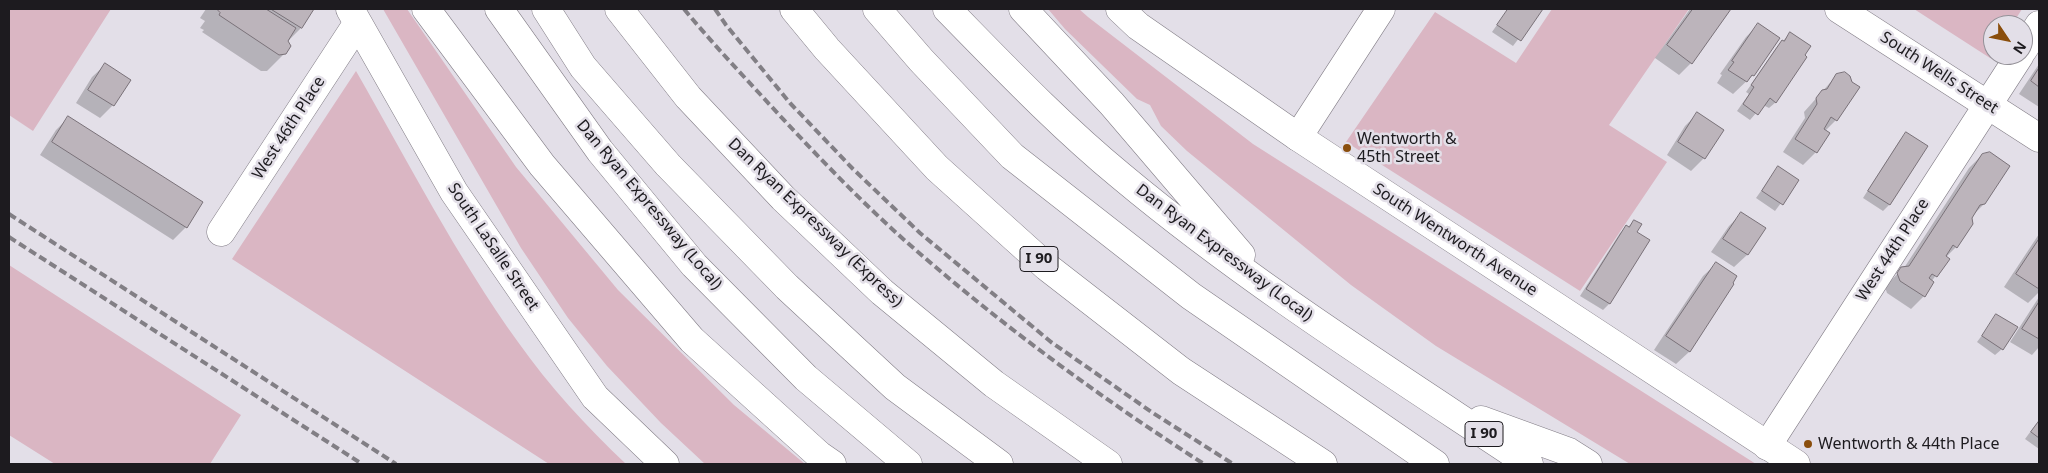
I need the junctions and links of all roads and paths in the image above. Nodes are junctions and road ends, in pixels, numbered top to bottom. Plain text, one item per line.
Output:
1 (426, 9) edge
2 (500, 9) edge
3 (546, 9) edge
4 (619, 9) edge
5 (794, 9) edge
6 (877, 9) edge
7 (947, 9) edge
8 (1023, 9) edge
9 (1120, 9) edge
10 (1380, 9) edge
11 (1839, 9) edge
12 (354, 16) edge
13 (2013, 65) edge
14 (1987, 104) junction
15 (1298, 137) junction
16 (2039, 138) edge
17 (221, 232) dead end
18 (1272, 292) junction
19 (1439, 404) junction
20 (1768, 446) junction
21 (665, 464) edge
22 (832, 464) edge
23 (908, 464) edge
24 (999, 464) edge
25 (1108, 464) edge
26 (1323, 464) edge
27 (1435, 464) edge
28 (1529, 464) edge
29 (1588, 464) edge
30 (1796, 464) edge

1 - 22 main road
2 - 23 main road, Dan Ryan Expressway (Local)
3 - 24 main road
4 - 25 main road, Dan Ryan Expressway (Express)
5 - 26 main road, I 90
6 - 27 main road
7 - 18 main road, Dan Ryan Expressway (Local) / I 90
8 - 18 main road
9 - 15 main road, South Wentworth Avenue
10 - 15 main road
11 - 14 main road, South Wells Street
12 - 17 main road, West 46th Place
12 - 21 main road, South LaSalle Street
13 - 14 main road, West 44th Place
14 - 16 main road, South Wells Street
14 - 20 main road, West 44th Place
15 - 20 main road, South Wentworth Avenue
18 - 19 main road, Dan Ryan Expressway (Local) / I 90
19 - 28 main road, Dan Ryan Expressway (Local) / I 90
19 - 29 main road
20 - 30 main road, South Wentworth Avenue

